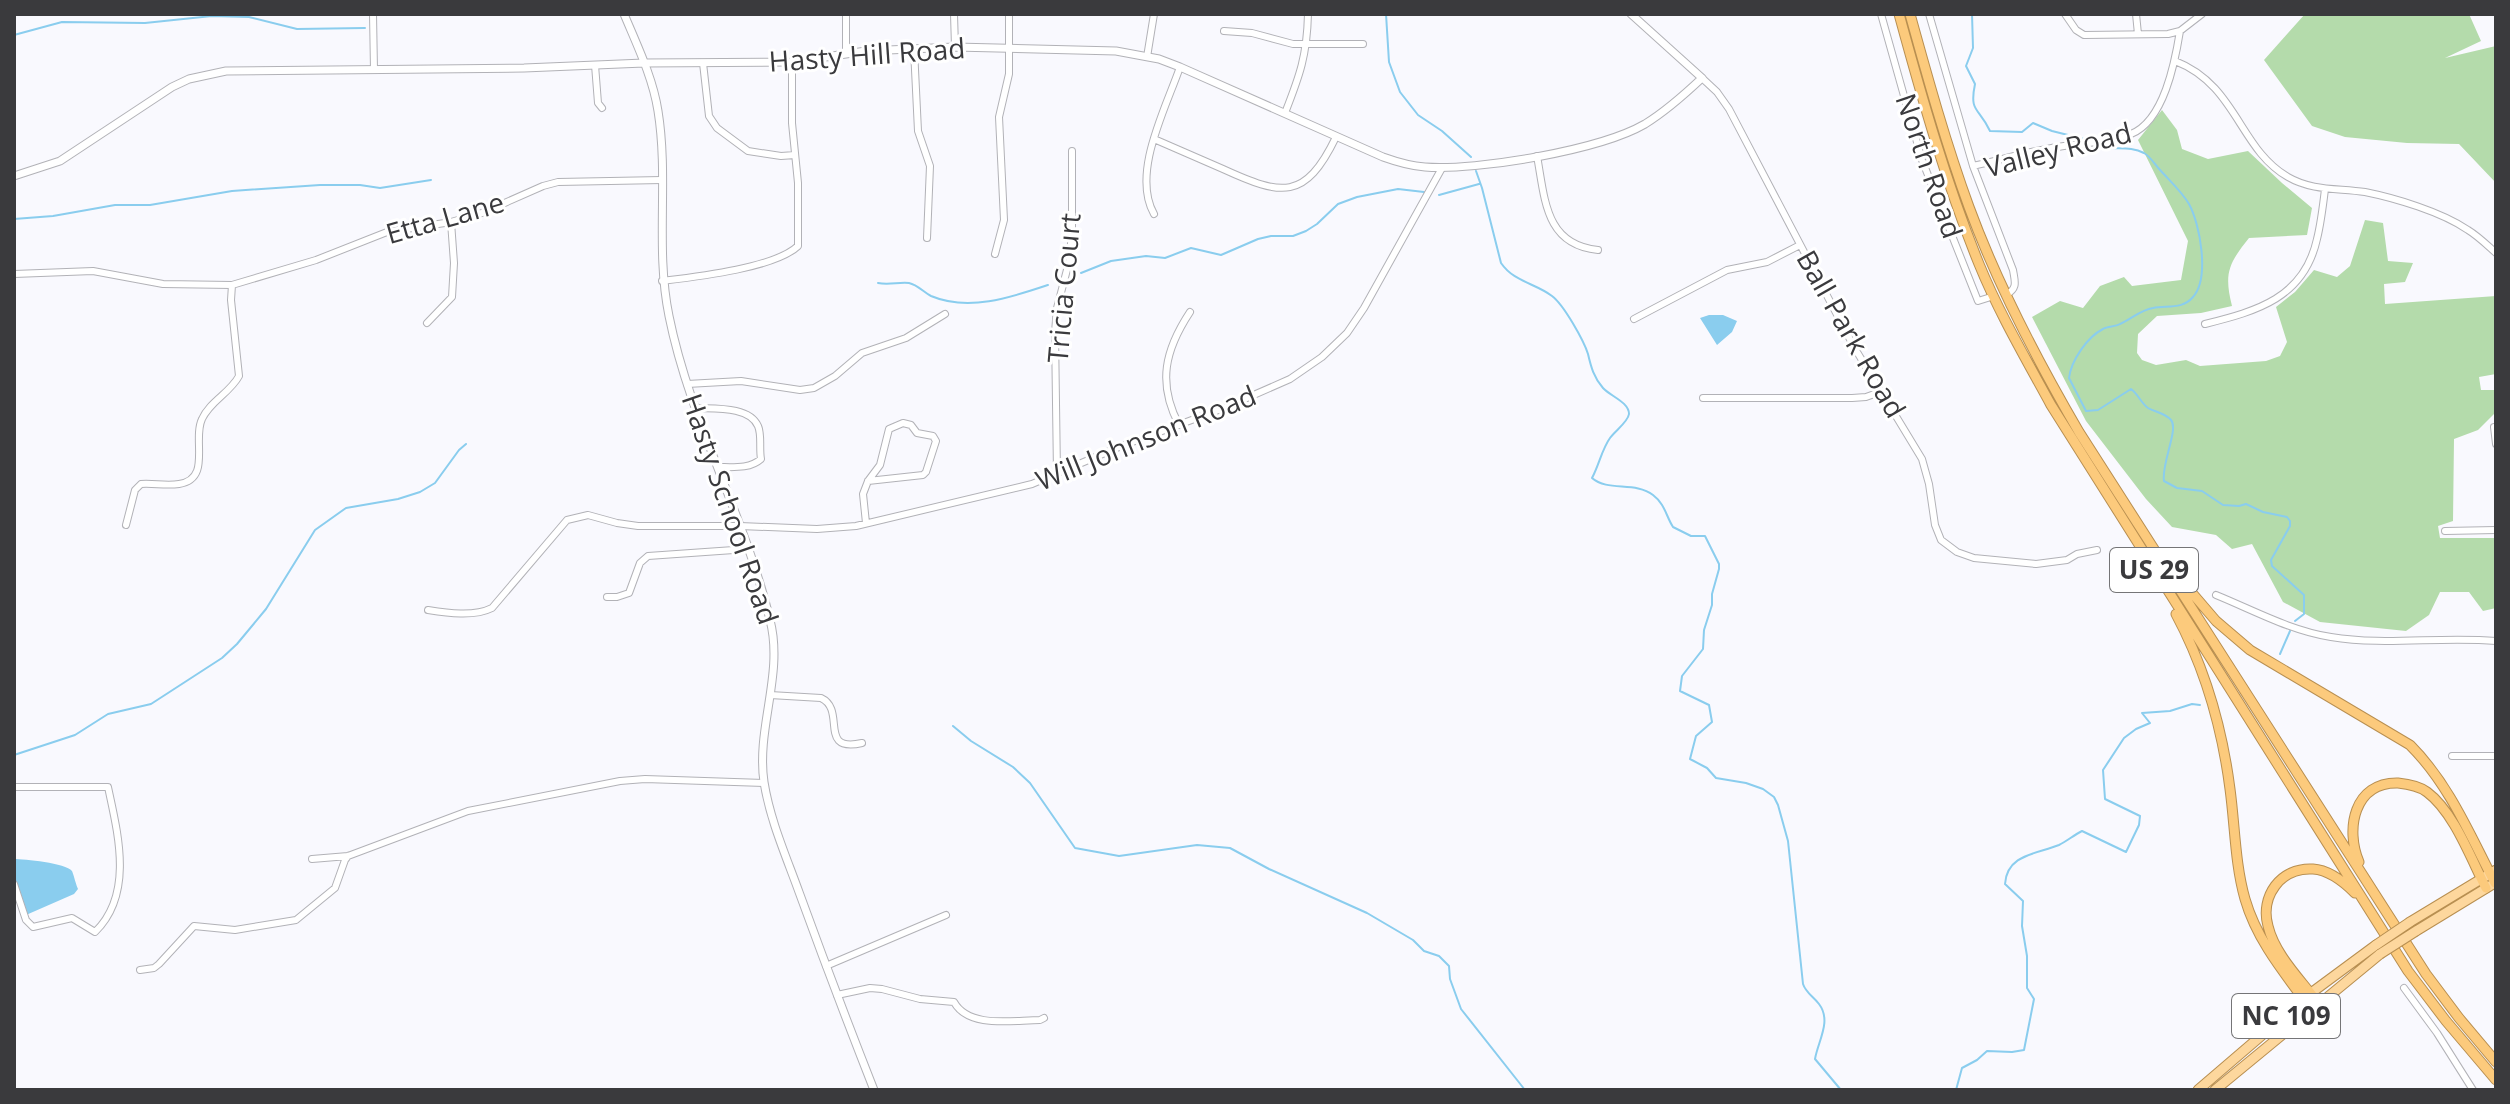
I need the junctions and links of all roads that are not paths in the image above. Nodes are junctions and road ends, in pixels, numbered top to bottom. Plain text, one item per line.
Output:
1 (373, 14) edge
2 (624, 14) edge
3 (846, 14) edge
4 (954, 14) edge
5 (1009, 14) edge
6 (1154, 14) edge
7 (1308, 14) edge
8 (1631, 14) edge
9 (1881, 14) edge
10 (1899, 14) edge
11 (1910, 14) edge
12 (1929, 14) edge
13 (2065, 14) edge
14 (2136, 14) edge
15 (2202, 14) edge
16 (1224, 31) dead end
17 (2180, 31) junction
18 (2138, 34) junction
19 (1363, 44) dead end
20 (1307, 45) junction
21 (955, 47) junction
22 (1009, 48) junction
23 (914, 49) junction
24 (846, 53) junction
25 (1147, 57) junction
26 (2175, 61) junction
27 (792, 62) junction
28 (644, 63) junction
29 (703, 63) junction
30 (595, 65) junction
31 (1180, 67) junction
32 (374, 70) junction
33 (1702, 78) junction
34 (602, 108) dead end
35 (1285, 113) junction
36 (1336, 137) junction
37 (1154, 139) junction
38 (1072, 151) dead end
39 (795, 155) junction
40 (1537, 156) junction
41 (1973, 166) junction
42 (1442, 168) junction
43 (14, 176) edge
44 (662, 180) junction
45 (2325, 189) junction
46 (1154, 214) dead end
47 (451, 222) junction
48 (927, 238) dead end
49 (1800, 245) junction
50 (1598, 250) dead end
51 (2496, 253) edge
52 (995, 254) dead end
53 (14, 274) edge
54 (662, 281) junction
55 (232, 285) junction
56 (2006, 295) junction
57 (1994, 296) junction
58 (1190, 312) dead end
59 (945, 314) dead end
60 (1634, 319) dead end
61 (427, 323) dead end
62 (2205, 324) dead end
63 (687, 384) junction
64 (1880, 392) junction
65 (1703, 398) dead end
66 (696, 408) junction
67 (1179, 425) junction
68 (2494, 427) dead end
69 (2496, 444) edge
70 (718, 467) junction
71 (1057, 474) junction
72 (868, 481) junction
73 (866, 523) junction
74 (126, 525) dead end
75 (740, 526) junction
76 (2496, 530) edge
77 (2445, 531) dead end
78 (2147, 539) junction
79 (748, 549) junction
80 (2097, 550) dead end
81 (2146, 558) junction
82 (2216, 595) dead end
83 (607, 597) dead end
84 (428, 610) dead end
85 (2496, 641) edge
86 (770, 695) junction
87 (862, 743) dead end
88 (2452, 756) dead end
89 (2496, 756) edge
90 (764, 783) junction
91 (14, 787) edge
92 (348, 856) junction
93 (312, 859) dead end
94 (2489, 874) edge
95 (14, 884) edge
96 (2492, 885) edge
97 (2372, 891) junction
98 (2372, 913) junction
99 (946, 915) dead end
100 (2413, 927) junction
101 (2378, 950) junction
102 (826, 966) junction
103 (140, 970) dead end
104 (2404, 988) dead end
105 (837, 995) junction
106 (2308, 997) junction
107 (2315, 1006) junction
108 (1044, 1018) dead end
109 (2496, 1062) edge
110 (2496, 1080) edge
111 (874, 1090) edge
112 (2198, 1090) edge
113 (2215, 1090) edge
114 (2473, 1090) edge

1 - 32 street
2 - 28 street, Hasty School Road
3 - 24 street
4 - 21 street
5 - 22 street
6 - 25 street
7 - 20 street
8 - 33 street, Ball Park Road
9 - 57 street, North Road
10 - 57 highway, US 29
11 - 56 highway, US 29
12 - 41 street
13 - 18 street
14 - 18 street
15 - 17 street
16 - 20 street
17 - 18 street
17 - 26 street, Valley Road
19 - 20 street
20 - 35 street
21 - 22 street, Hasty Hill Road
21 - 23 street, Hasty Hill Road
22 - 25 street, Hasty Hill Road
22 - 52 street
23 - 24 street, Hasty Hill Road
23 - 48 street
24 - 27 street, Hasty Hill Road
25 - 31 street, Hasty Hill Road
26 - 41 street, Valley Road
26 - 45 street
27 - 29 street, Hasty Hill Road
27 - 39 street
28 - 29 street, Hasty Hill Road
28 - 30 street, Hasty Hill Road
28 - 44 street, Hasty School Road
29 - 39 street
30 - 32 street, Hasty Hill Road
30 - 34 street
31 - 35 street, Hasty Hill Road
31 - 37 street
32 - 43 street, Hasty Hill Road
33 - 40 street, Hasty Hill Road
33 - 49 street, Ball Park Road
35 - 36 street, Hasty Hill Road
36 - 37 street
36 - 42 street, Hasty Hill Road
37 - 46 street
38 - 71 street, Tricia Court
39 - 54 street
40 - 42 street, Hasty Hill Road
40 - 50 street
41 - 56 street, Valley Road
42 - 67 street, Will Johnson Road
44 - 47 street, Etta Lane
44 - 54 street, Hasty School Road
45 - 51 street
45 - 62 street
47 - 55 street, Etta Lane
47 - 61 street
49 - 60 street
49 - 64 street, Ball Park Road
53 - 55 street, Etta Lane
54 - 63 street, Hasty School Road
55 - 74 street
56 - 78 highway, US 29
57 - 81 highway, US 29
58 - 67 street
59 - 63 street
63 - 66 street, Hasty School Road
64 - 65 street
64 - 80 street, Ball Park Road
66 - 70 street, Hasty School Road
66 - 70 street
67 - 71 street, Will Johnson Road
68 - 69 street
70 - 75 street, Hasty School Road
71 - 73 street, Will Johnson Road
72 - 72 street
72 - 73 street
73 - 75 street, Will Johnson Road
75 - 79 street, Hasty School Road
75 - 84 street, Will Johnson Road
76 - 77 street
78 - 94 highway
78 - 97 highway, US 29
79 - 83 street
79 - 86 street, Hasty School Road
81 - 98 highway, US 29
81 - 106 highway
82 - 85 street
86 - 87 street
86 - 90 street, Hasty School Road
88 - 89 street
90 - 92 street
90 - 102 street, Hasty School Road
91 - 95 street
92 - 93 street
92 - 103 street
94 - 96 highway
94 - 97 highway
94 - 100 main road, NC 109
96 - 100 main road, NC 109
97 - 109 highway, US 29
98 - 106 highway
98 - 110 highway, US 29
99 - 102 street
100 - 101 main road, NC 109, bridge
101 - 106 main road, NC 109
101 - 107 main road, NC 109
102 - 105 street, Hasty School Road
104 - 114 street
105 - 108 street
105 - 111 street, Hasty School Road
106 - 107 highway
106 - 112 main road, NC 109
107 - 113 main road, NC 109

